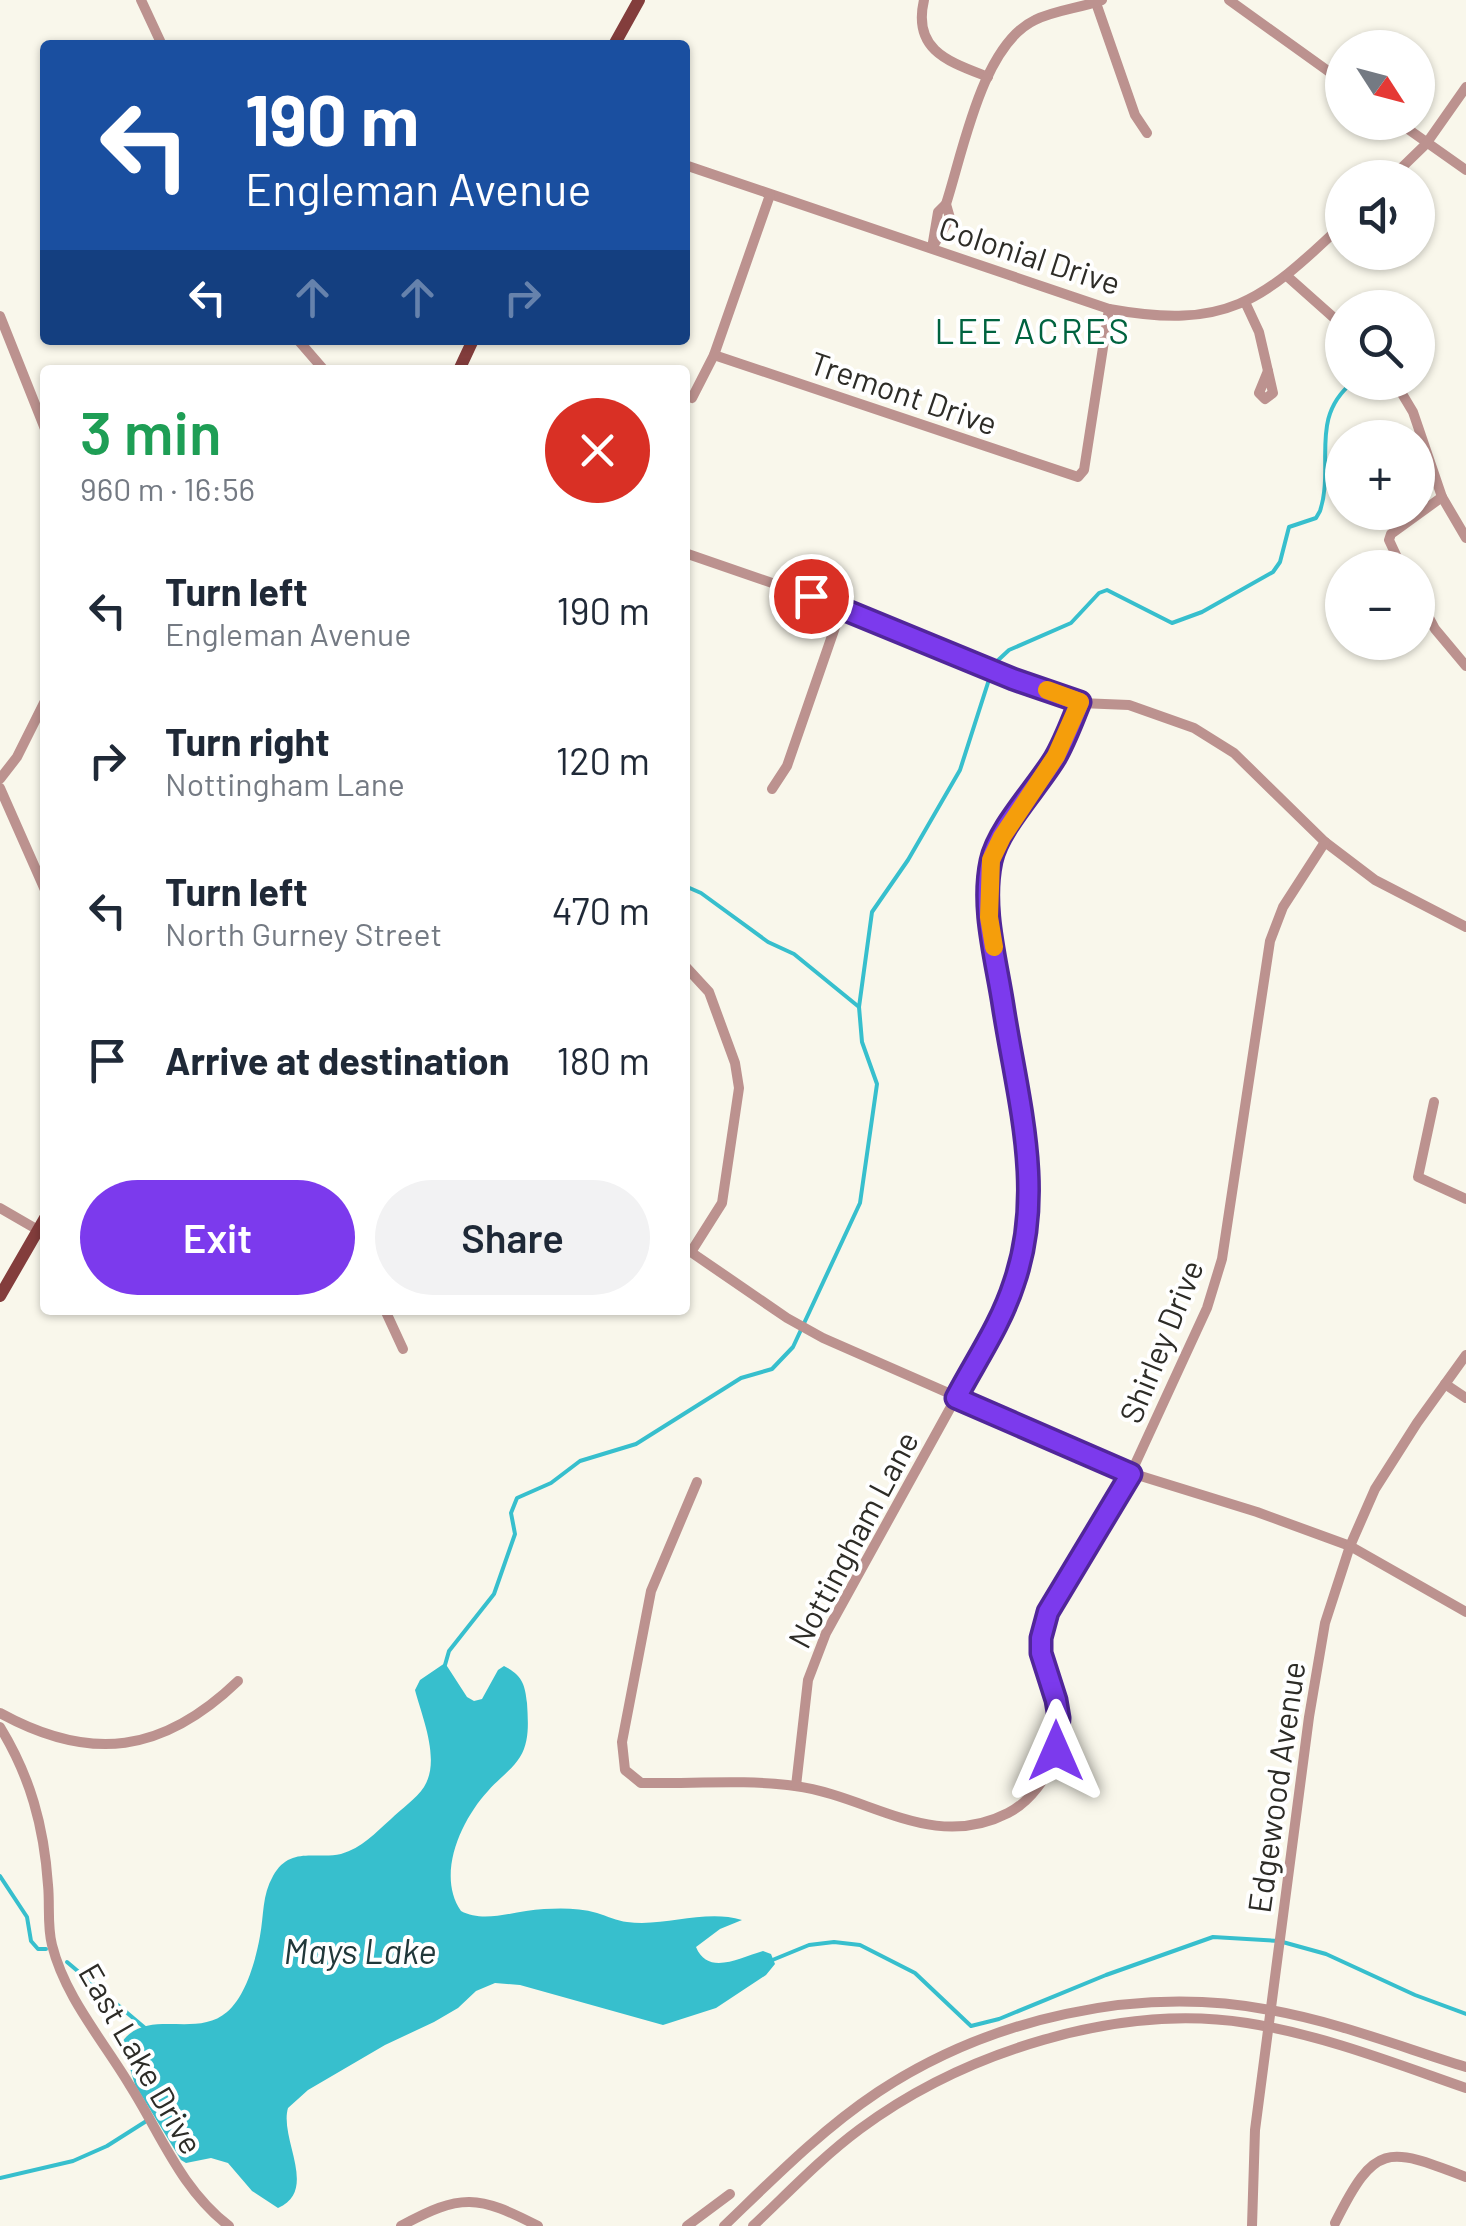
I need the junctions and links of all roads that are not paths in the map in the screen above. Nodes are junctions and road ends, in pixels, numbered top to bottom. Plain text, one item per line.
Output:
1 (141, 0) edge
2 (639, 0) edge
3 (924, 0) edge
4 (1230, 0) edge
5 (1097, 1) edge
6 (160, 40) edge
7 (617, 40) edge
8 (1325, 69) edge
9 (988, 77) junction
10 (1466, 86) edge
11 (1147, 133) dead end
12 (1421, 140) edge
13 (1426, 144) junction
14 (1410, 160) edge
15 (690, 167) edge
16 (1466, 170) edge
17 (770, 195) junction
18 (1325, 240) edge
19 (932, 248) junction
20 (1288, 276) junction
21 (1245, 302) junction
22 (1109, 309) junction
23 (1325, 310) edge
24 (0, 316) edge
25 (302, 345) edge
26 (714, 355) junction
27 (320, 365) edge
28 (1268, 371) dead end
29 (690, 394) edge
30 (1405, 400) edge
31 (40, 416) edge
32 (1442, 497) junction
33 (1466, 538) edge
34 (1394, 550) edge
35 (690, 555) edge
36 (842, 607) junction
37 (1435, 628) edge
38 (1466, 666) edge
39 (1080, 702) junction
40 (40, 711) edge
41 (0, 779) edge
42 (0, 788) edge
43 (772, 789) dead end
44 (1325, 842) junction
45 (40, 879) edge
46 (1466, 926) edge
47 (690, 971) edge
48 (1434, 1102) dead end
49 (1466, 1200) edge
50 (0, 1208) edge
51 (40, 1223) edge
52 (40, 1227) edge
53 (690, 1247) edge
54 (690, 1251) edge
55 (0, 1296) edge
56 (386, 1315) edge
57 (403, 1349) dead end
58 (1466, 1355) edge
59 (1445, 1384) junction
60 (956, 1398) junction
61 (1466, 1398) edge
62 (1131, 1474) junction
63 (697, 1482) dead end
64 (1350, 1546) junction
65 (1466, 1612) edge
66 (238, 1681) dead end
67 (0, 1713) edge
68 (0, 1726) edge
69 (796, 1786) junction
70 (1270, 2010) junction
71 (1268, 2027) junction
72 (1466, 2068) edge
73 (1466, 2088) edge
74 (1466, 2177) edge
75 (730, 2194) dead end
76 (1334, 2223) dead end
77 (228, 2226) edge
78 (401, 2226) edge
79 (538, 2226) edge
80 (687, 2226) edge
81 (724, 2226) edge
82 (753, 2226) edge
83 (1252, 2226) edge

1 - 6 street
2 - 7 main road
3 - 9 street
4 - 8 street
5 - 9 street
5 - 11 street
9 - 19 street
10 - 13 street
12 - 13 street
13 - 14 street
13 - 16 street
15 - 17 street, Colonial Drive
17 - 19 street, Colonial Drive
17 - 26 street
18 - 20 street, Colonial Drive
19 - 22 street, Colonial Drive
20 - 21 street, Colonial Drive
20 - 23 street
21 - 22 street, Colonial Drive
21 - 28 street
22 - 26 street, Tremont Drive
24 - 31 street
25 - 27 street
26 - 29 street
30 - 32 street
32 - 33 street
32 - 34 street
35 - 36 street
36 - 39 street
36 - 43 street
37 - 38 street
39 - 44 street
39 - 60 street, Nottingham Lane
40 - 41 street
42 - 45 street
44 - 46 street
44 - 62 street, Shirley Drive
47 - 53 street
48 - 49 street
50 - 51 street
52 - 55 main road
54 - 60 street
56 - 57 street
58 - 59 street, Edgewood Avenue
59 - 61 street
59 - 64 street, Edgewood Avenue
60 - 62 street
60 - 69 street, Nottingham Lane
62 - 64 street
62 - 69 street, Shirley Drive
63 - 69 street, Shirley Drive
64 - 65 street
64 - 70 street, Edgewood Avenue
66 - 67 street
68 - 77 street, East Lake Drive
70 - 71 street, Edgewood Avenue
70 - 72 street
70 - 81 street
71 - 73 street
71 - 82 street
71 - 83 street, Edgewood Avenue
74 - 76 street
75 - 80 street
78 - 79 street

